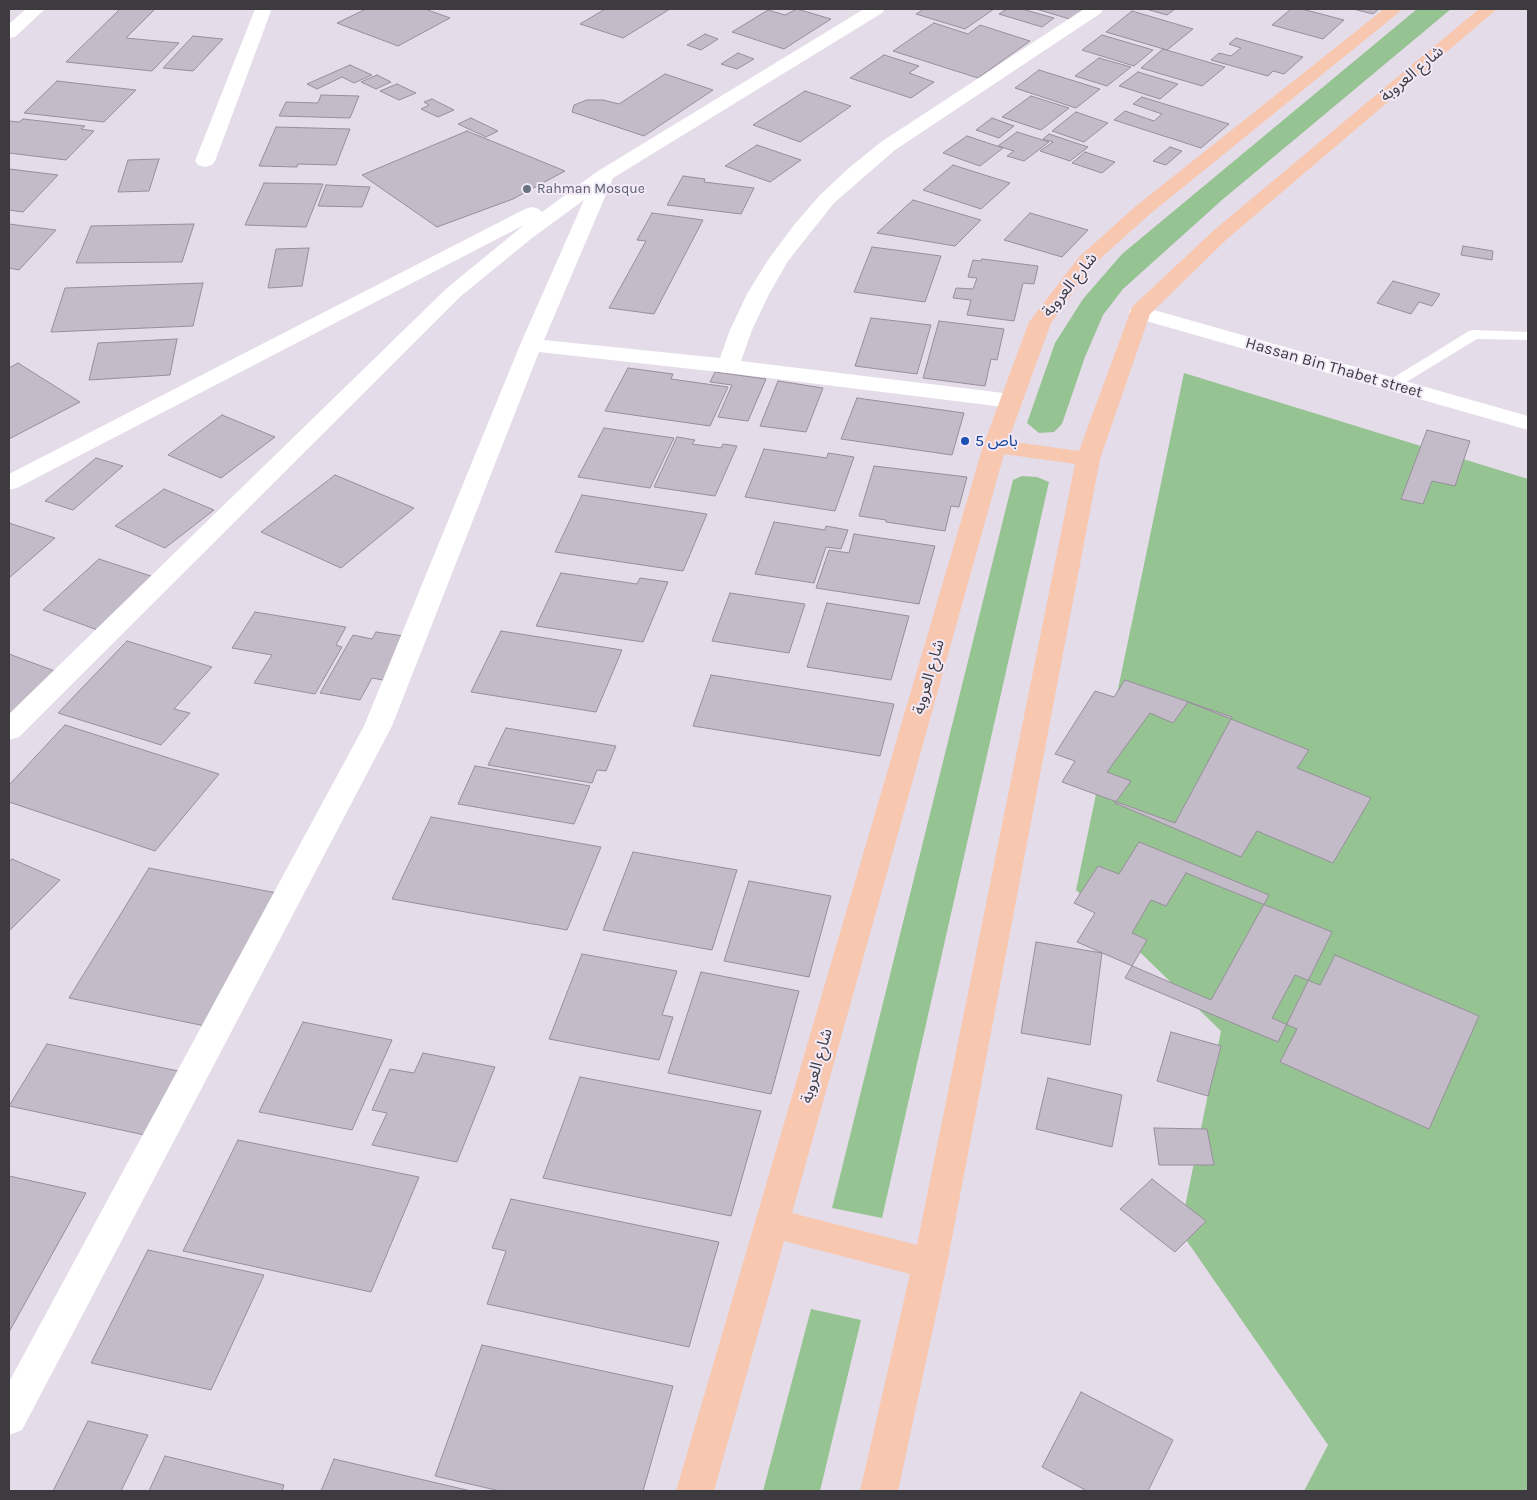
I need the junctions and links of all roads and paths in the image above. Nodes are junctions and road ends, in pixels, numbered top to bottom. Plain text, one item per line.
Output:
1 (36, 9) edge
2 (876, 9) edge
3 (1095, 9) edge
4 (1394, 9) edge
5 (1489, 9) edge
6 (262, 10) edge
7 (9, 33) edge
8 (205, 161) dead end
9 (605, 176) junction
10 (1140, 312) junction
11 (1528, 336) edge
12 (531, 345) junction
13 (728, 366) junction
14 (1393, 384) junction
15 (1012, 401) junction
16 (1528, 423) edge
17 (995, 446) junction
18 (1088, 459) junction
19 (9, 483) edge
20 (9, 730) edge
21 (772, 1224) junction
22 (930, 1264) junction
23 (9, 1418) edge
24 (696, 1491) edge
25 (879, 1491) edge

1 - 7 street
2 - 9 street
3 - 13 street
4 - 15 main road, شارع العروبة
5 - 10 main road, شارع العروبة
6 - 8 street
9 - 12 street
9 - 19 street
9 - 20 street
10 - 14 street, Hassan Bin Thabet street
10 - 18 main road, شارع العروبة
11 - 14 lane
12 - 13 street
12 - 23 street
13 - 15 street
14 - 16 street, Hassan Bin Thabet street
15 - 17 main road, شارع العروبة
17 - 18 main road
17 - 21 main road, شارع العروبة
18 - 22 main road, شارع العروبة
21 - 22 main road
21 - 24 main road, شارع العروبة
22 - 25 main road, شارع العروبة

